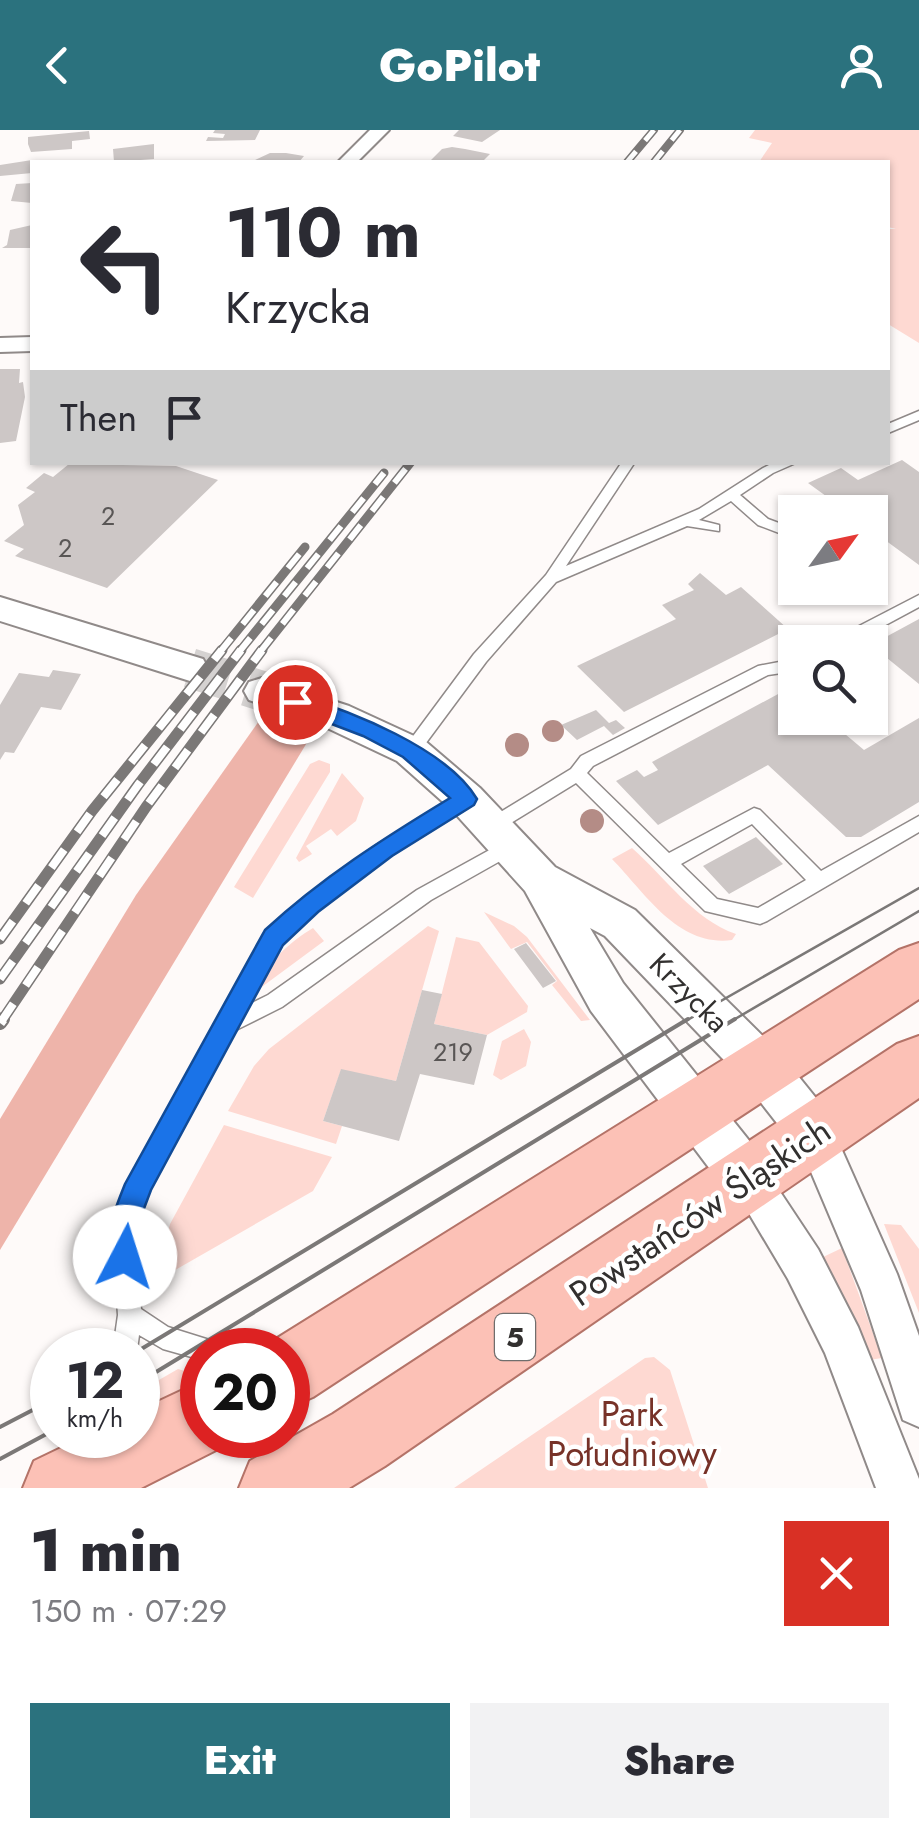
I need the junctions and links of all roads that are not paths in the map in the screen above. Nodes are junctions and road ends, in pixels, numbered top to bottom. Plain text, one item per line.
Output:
1 (380, 130) edge
2 (349, 160) edge
3 (30, 344) edge
4 (0, 345) edge
5 (919, 415) edge
6 (890, 428) edge
7 (627, 465) edge
8 (779, 465) edge
9 (734, 496) junction
10 (684, 521) junction
11 (714, 528) dead end
12 (778, 528) edge
13 (551, 578) junction
14 (919, 600) edge
15 (0, 609) edge
16 (873, 625) edge
17 (190, 668) tunnel mouth
18 (778, 668) edge
19 (262, 691) tunnel mouth
20 (411, 751) junction
21 (577, 774) junction
22 (919, 823) edge
23 (502, 838) junction
24 (669, 862) junction
25 (820, 882) junction
26 (919, 968) edge
27 (227, 1024) junction
28 (919, 1064) edge
29 (762, 1066) junction
30 (694, 1110) junction
31 (815, 1134) junction
32 (749, 1180) junction
33 (130, 1316) junction
34 (128, 1328) edge
35 (180, 1342) edge
36 (310, 1353) edge
37 (919, 1404) edge
38 (180, 1427) edge
39 (75, 1471) edge
40 (277, 1488) edge
41 (900, 1488) edge

1 - 2 street
3 - 4 street
5 - 6 lane
7 - 13 lane
8 - 9 lane
9 - 10 lane
9 - 12 lane
10 - 11 lane
10 - 13 lane
13 - 20 lane
14 - 16 lane
15 - 17 street
18 - 21 lane
19 - 20 street, Krzycka
20 - 23 street, Krzycka
21 - 23 lane
21 - 24 lane
22 - 25 lane
23 - 27 lane
23 - 27 lane
23 - 29 street, Krzycka
23 - 30 street, Krzycka
24 - 25 lane
24 - 25 lane
26 - 29 main road
27 - 33 lane
28 - 31 main road, Powstańców Śląskich / 5
29 - 30 main road
29 - 31 street, Krzycka
30 - 32 street, Krzycka
30 - 36 main road
31 - 32 main road, Powstańców Śląskich / 5
31 - 37 street
32 - 40 main road, Powstańców Śląskich / 5
32 - 41 street
33 - 34 lane
33 - 35 lane
38 - 39 main road

